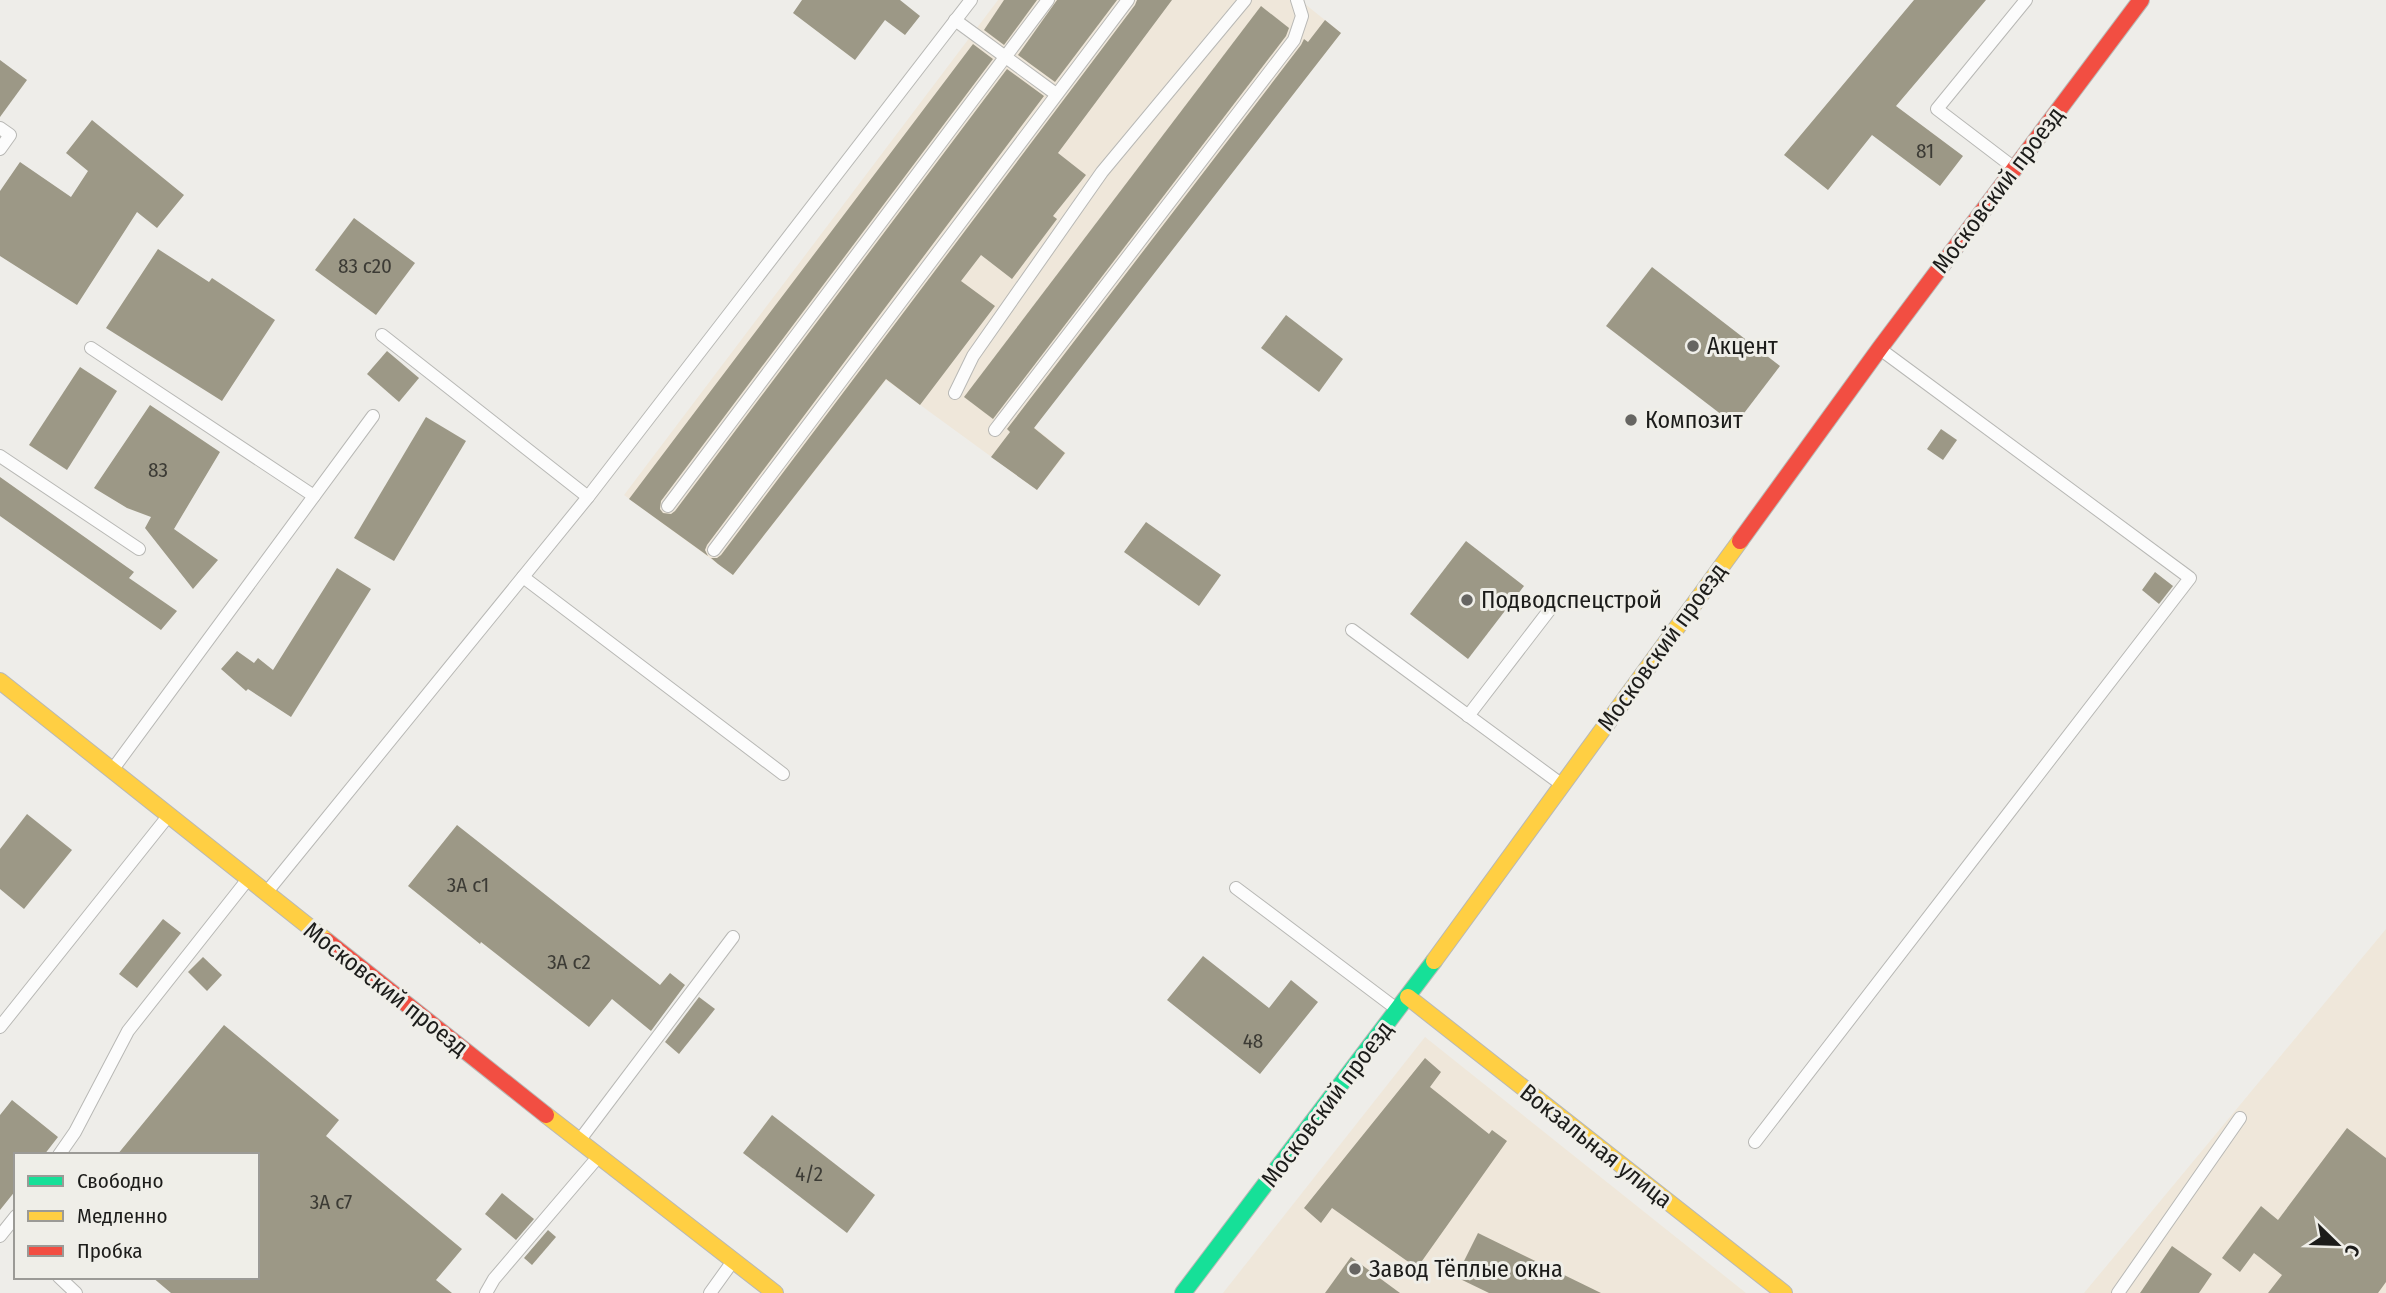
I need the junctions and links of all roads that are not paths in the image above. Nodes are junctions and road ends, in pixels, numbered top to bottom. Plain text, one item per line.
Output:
1 (971, 0) edge
2 (1048, 0) edge
3 (1128, 0) edge
4 (1245, 0) edge
5 (1297, 0) edge
6 (2026, 0) edge
7 (2141, 0) edge
8 (956, 20) junction
9 (1005, 55) junction
10 (1056, 93) junction
11 (0, 128) edge
12 (0, 149) edge
13 (2014, 167) junction
14 (382, 335) dead end
15 (91, 348) dead end
16 (1880, 348) junction
17 (955, 393) dead end
18 (373, 416) dead end
19 (995, 430) dead end
20 (0, 456) edge
21 (314, 496) junction
22 (588, 498) junction
23 (668, 506) dead end
24 (139, 549) dead end
25 (714, 550) dead end
26 (523, 577) junction
27 (1554, 604) dead end
28 (1352, 630) dead end
29 (0, 681) edge
30 (1468, 716) junction
31 (113, 769) junction
32 (783, 774) dead end
33 (1561, 785) junction
34 (169, 815) junction
35 (248, 879) junction
36 (1236, 888) dead end
37 (266, 893) junction
38 (733, 937) dead end
39 (1403, 1004) junction
40 (0, 1027) edge
41 (2240, 1118) dead end
42 (579, 1142) junction
43 (1755, 1142) dead end
44 (60, 1153) edge
45 (598, 1157) junction
46 (733, 1261) junction
47 (62, 1279) edge
48 (76, 1293) edge
49 (486, 1293) edge
50 (710, 1293) edge
51 (775, 1293) edge
52 (1182, 1293) edge
53 (1784, 1293) edge
54 (2118, 1293) edge

1 - 8 lane
2 - 9 lane
3 - 10 lane
4 - 17 lane
5 - 19 lane
6 - 13 lane
7 - 13 street, Московский проезд
8 - 9 lane
8 - 22 lane
9 - 10 lane
9 - 23 lane
10 - 25 lane
11 - 12 lane
13 - 16 street, Московский проезд
14 - 22 lane
15 - 21 lane
16 - 33 street, Московский проезд
16 - 43 lane
18 - 21 lane
20 - 24 lane
21 - 31 lane
22 - 26 lane
26 - 32 lane
26 - 37 lane
27 - 30 lane
28 - 30 lane
29 - 31 street, Московский проезд
30 - 33 lane
31 - 34 street, Московский проезд
33 - 39 street, Московский проезд
34 - 35 street, Московский проезд
34 - 40 lane
35 - 37 street, Московский проезд
35 - 44 lane
36 - 39 lane
37 - 42 street, Московский проезд
38 - 42 lane
39 - 52 street, Московский проезд
39 - 53 street, Вокзальная улица
41 - 54 lane
42 - 45 street, Московский проезд
45 - 46 street, Московский проезд
45 - 49 lane
46 - 50 lane
46 - 51 street, Московский проезд
47 - 48 lane

